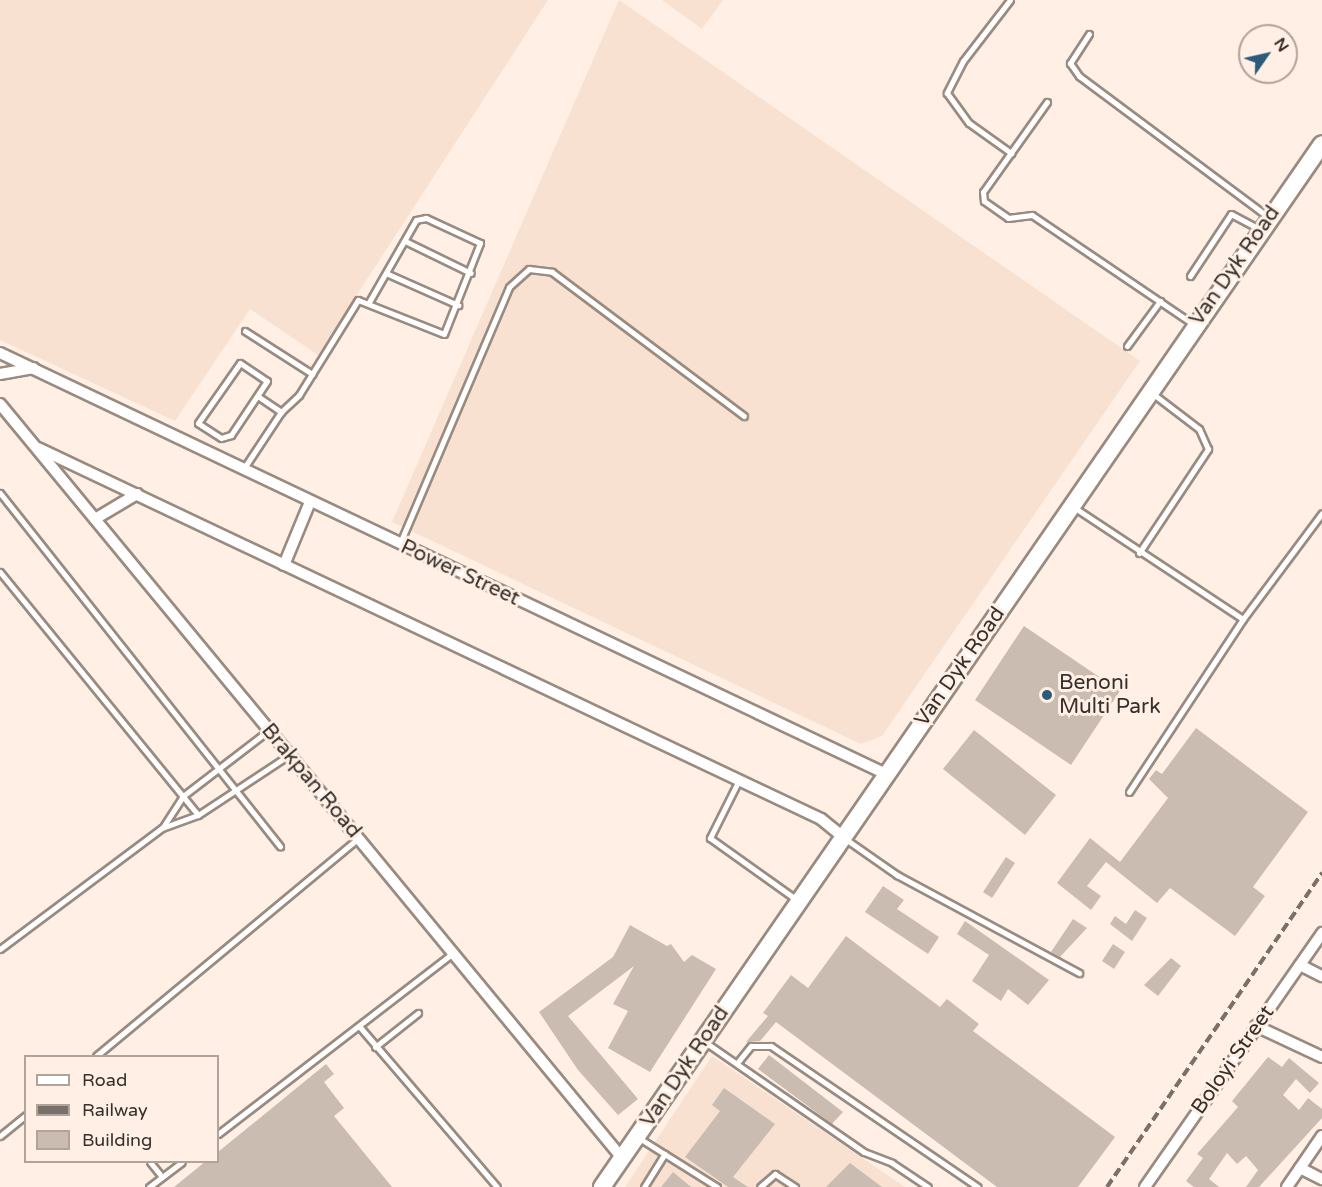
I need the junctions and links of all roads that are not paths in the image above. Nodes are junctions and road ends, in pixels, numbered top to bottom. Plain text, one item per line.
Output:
1 (1010, 0) edge
2 (1089, 34) dead end
3 (1047, 102) dead end
4 (1321, 141) edge
5 (1011, 153) junction
6 (1265, 224) junction
7 (405, 241) junction
8 (471, 273) junction
9 (388, 274) junction
10 (1190, 276) dead end
11 (1160, 301) junction
12 (369, 302) junction
13 (458, 305) junction
14 (1194, 325) junction
15 (245, 331) dead end
16 (1127, 346) dead end
17 (0, 353) edge
18 (36, 368) junction
19 (0, 374) edge
20 (312, 374) junction
21 (1149, 392) junction
22 (259, 397) junction
23 (0, 404) edge
24 (281, 412) junction
25 (744, 416) dead end
26 (37, 447) junction
27 (243, 470) junction
28 (0, 492) edge
29 (137, 494) junction
30 (310, 502) junction
31 (1071, 506) junction
32 (1322, 513) edge
33 (95, 519) junction
34 (399, 544) junction
35 (1139, 553) junction
36 (284, 565) junction
37 (0, 572) edge
38 (1243, 619) junction
39 (269, 730) junction
40 (290, 754) junction
41 (219, 768) junction
42 (886, 774) junction
43 (739, 780) junction
44 (237, 790) junction
45 (1129, 792) dead end
46 (183, 796) junction
47 (198, 816) junction
48 (162, 828) junction
49 (842, 836) junction
50 (359, 838) junction
51 (280, 846) dead end
52 (798, 901) junction
53 (1322, 933) edge
54 (0, 949) edge
55 (453, 953) junction
56 (1300, 965) junction
57 (1079, 973) dead end
58 (1322, 976) edge
59 (418, 1013) dead end
60 (358, 1026) junction
61 (1256, 1026) junction
62 (704, 1041) junction
63 (375, 1047) junction
64 (105, 1054) edge
65 (1322, 1057) edge
66 (737, 1063) junction
67 (24, 1117) edge
68 (219, 1133) edge
69 (0, 1136) edge
70 (1322, 1136) edge
71 (638, 1137) junction
72 (665, 1154) junction
73 (622, 1158) junction
74 (152, 1163) edge
75 (180, 1163) edge
76 (1300, 1168) junction
77 (162, 1177) junction
78 (1322, 1179) edge
79 (149, 1187) edge
80 (497, 1187) edge
81 (602, 1187) edge
82 (644, 1187) edge
83 (717, 1187) edge
84 (760, 1187) edge
85 (795, 1187) edge
86 (928, 1187) edge
87 (978, 1187) edge
88 (1145, 1187) edge
89 (1287, 1187) edge

1 - 5 lane
2 - 6 lane
3 - 5 lane
4 - 6 main road, Van Dyk Road
5 - 11 lane
6 - 10 lane
6 - 14 main road, Van Dyk Road
7 - 8 lane
7 - 8 lane
7 - 9 lane
8 - 13 lane
9 - 12 lane
9 - 13 lane
11 - 14 lane
11 - 16 lane
12 - 13 lane
12 - 20 lane
14 - 21 main road, Van Dyk Road
15 - 20 lane
17 - 18 street, Power Street
18 - 19 street
18 - 27 street, Power Street
20 - 24 lane
21 - 31 main road, Van Dyk Road
21 - 35 lane
22 - 22 lane
22 - 24 lane
23 - 26 street, Brakpan Road
24 - 27 lane
25 - 34 lane
26 - 29 street
26 - 33 street, Brakpan Road
27 - 30 street, Power Street
28 - 41 lane
29 - 33 street
29 - 36 street
30 - 34 street, Power Street
30 - 36 street
31 - 35 lane
31 - 42 main road, Van Dyk Road
32 - 38 lane
33 - 39 street, Brakpan Road
34 - 42 street, Power Street
35 - 38 lane
36 - 43 street
37 - 46 lane
38 - 45 lane
39 - 40 street, Brakpan Road
39 - 41 lane
40 - 44 lane
40 - 50 street, Brakpan Road
41 - 44 lane
41 - 46 lane
42 - 49 main road, Van Dyk Road
43 - 49 street
43 - 52 lane
44 - 47 lane
44 - 51 lane
46 - 47 lane
46 - 48 lane
47 - 48 lane
48 - 54 lane
49 - 52 main road, Van Dyk Road
49 - 57 lane
50 - 55 street, Brakpan Road
50 - 64 lane
52 - 62 main road, Van Dyk Road
53 - 56 street, Boloyi Street
55 - 60 lane
55 - 73 street, Brakpan Road
56 - 58 street
56 - 61 street, Boloyi Street
59 - 63 lane
60 - 63 lane
60 - 68 lane
61 - 65 street
61 - 88 street, Boloyi Street
62 - 66 lane
62 - 71 main road, Van Dyk Road
63 - 80 lane
66 - 86 lane
66 - 87 lane
67 - 69 lane
70 - 76 street
71 - 72 lane
71 - 73 main road, Van Dyk Road
72 - 82 lane
72 - 83 lane
73 - 81 main road, Van Dyk Road
74 - 77 lane
75 - 77 lane
76 - 78 street
76 - 89 street
77 - 79 lane
84 - 85 lane

